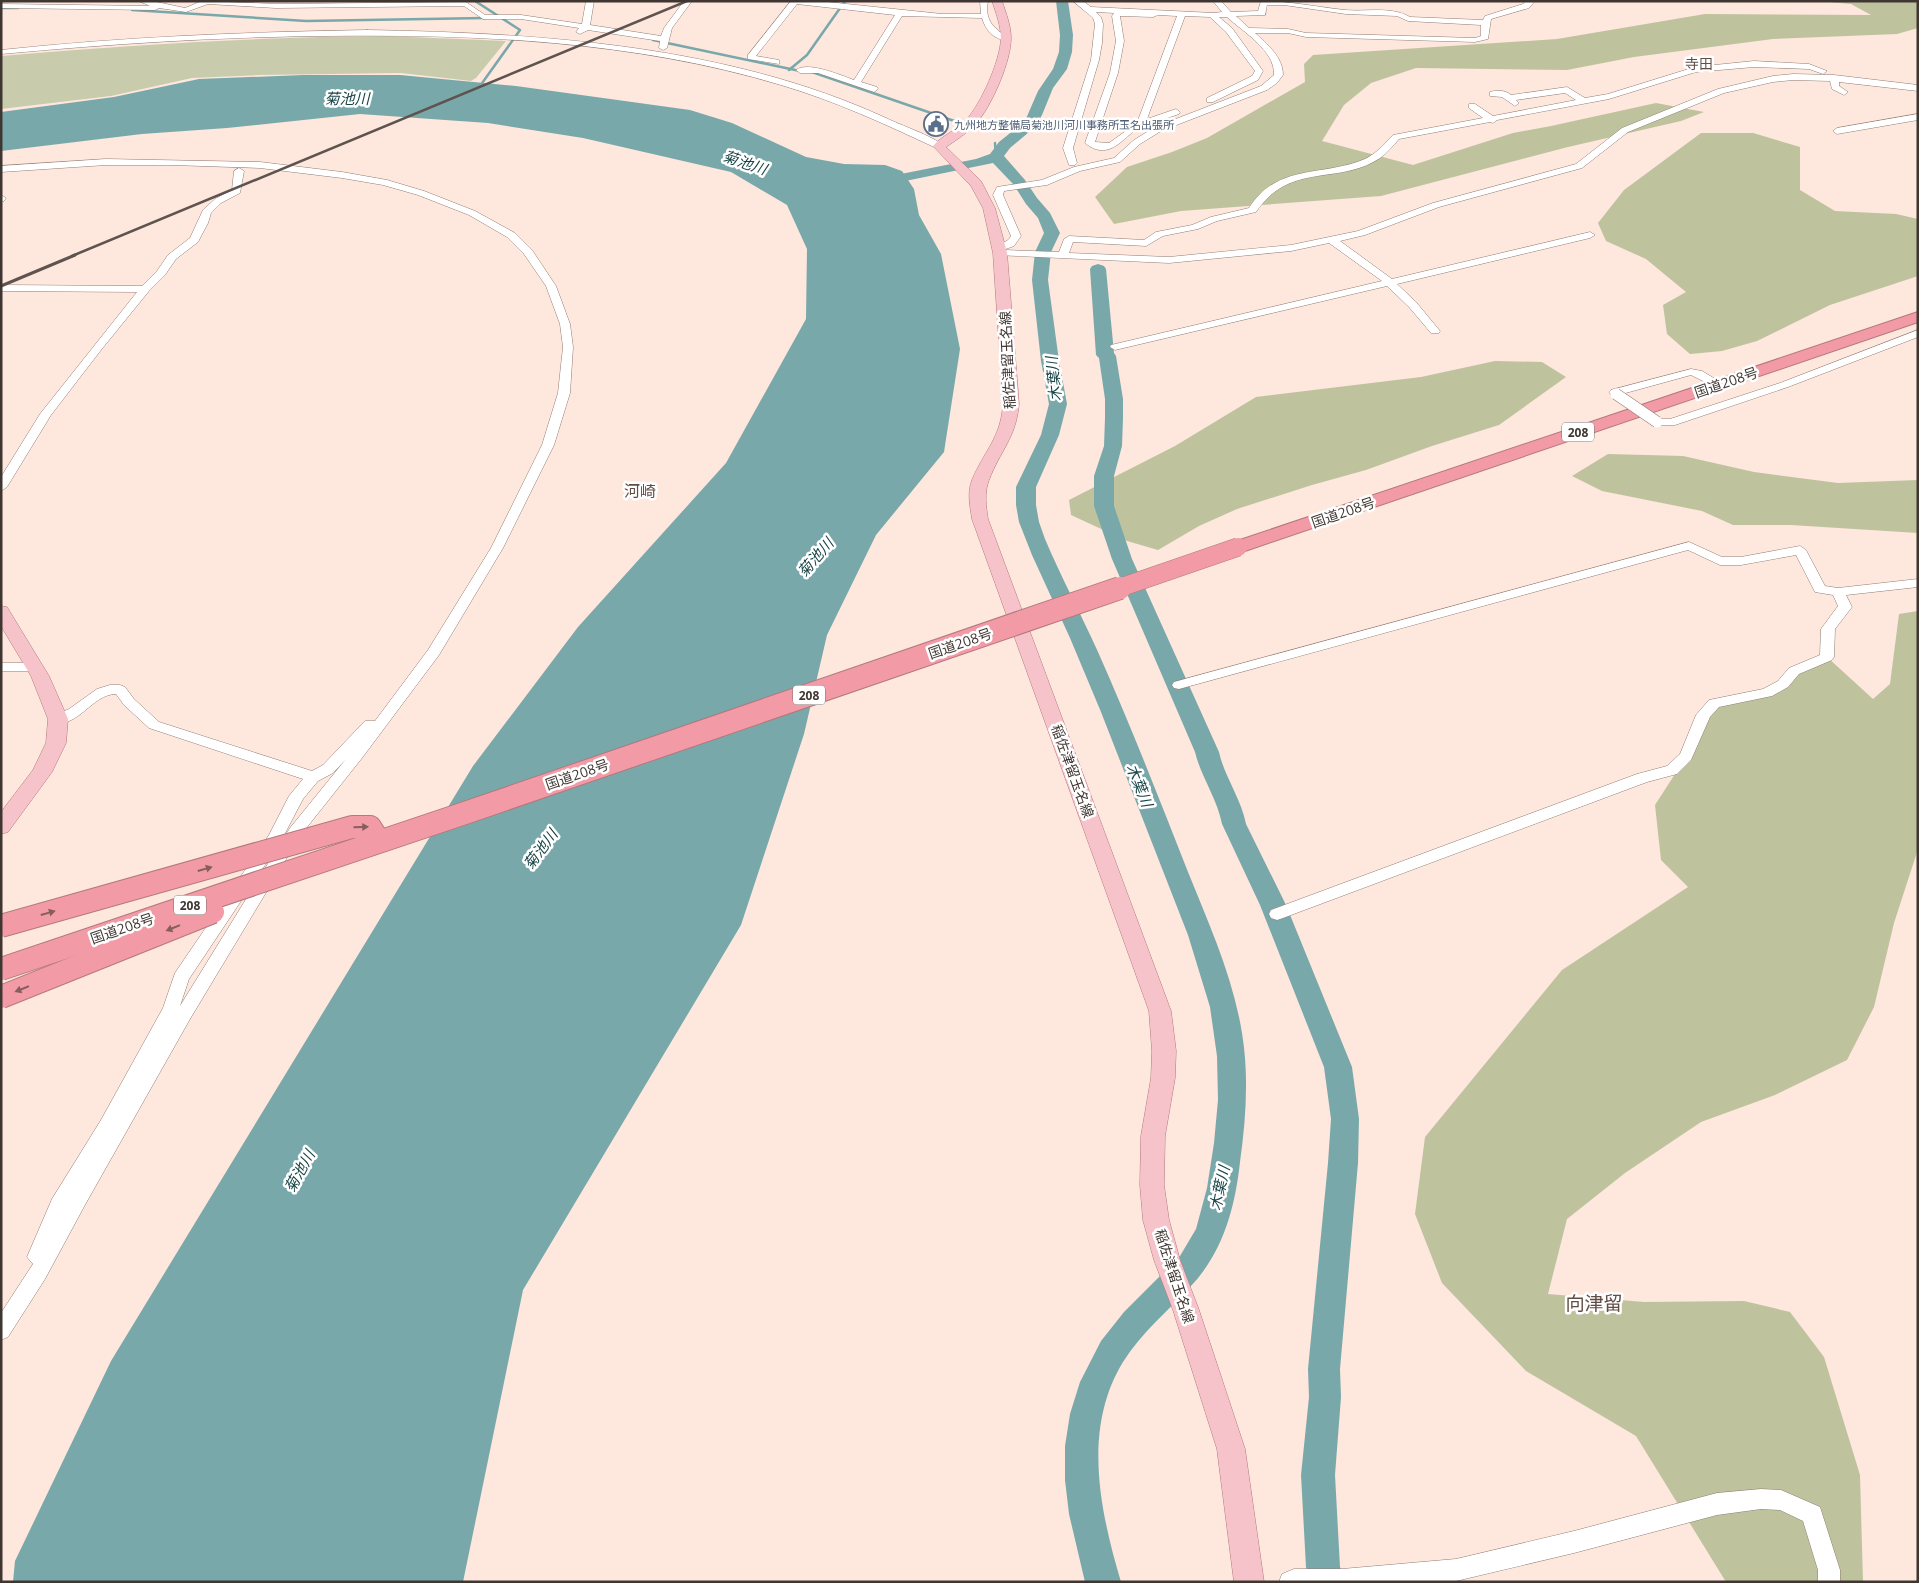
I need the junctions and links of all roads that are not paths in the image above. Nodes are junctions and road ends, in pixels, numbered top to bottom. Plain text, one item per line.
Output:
1 (33, 1) edge
2 (143, 1) edge
3 (590, 1) edge
4 (688, 1) edge
5 (795, 1) edge
6 (976, 1) edge
7 (984, 1) edge
8 (996, 1) edge
9 (1077, 1) edge
10 (1217, 1) edge
11 (1531, 1) edge
12 (1, 6) edge
13 (20, 7) junction
14 (174, 9) junction
15 (1089, 9) junction
16 (1157, 12) junction
17 (900, 13) junction
18 (1182, 14) junction
19 (1211, 14) junction
20 (1228, 14) junction
21 (974, 16) junction
22 (985, 16) junction
23 (1, 17) edge
24 (1486, 23) junction
25 (584, 29) junction
26 (1248, 30) junction
27 (547, 38) junction
28 (1006, 39) junction
29 (664, 43) junction
30 (1, 44) edge
31 (26, 47) junction
32 (1, 51) edge
33 (697, 55) junction
34 (776, 62) dead end
35 (723, 68) junction
36 (800, 70) dead end
37 (1834, 78) junction
38 (1858, 80) junction
39 (856, 82) junction
40 (1918, 88) edge
41 (865, 92) dead end
42 (1844, 92) dead end
43 (1493, 94) dead end
44 (1508, 98) junction
45 (1582, 101) junction
46 (1472, 106) dead end
47 (1528, 113) junction
48 (1918, 117) edge
49 (1905, 119) junction
50 (886, 120) junction
51 (1493, 120) junction
52 (1141, 124) junction
53 (1918, 128) edge
54 (1158, 129) junction
55 (1837, 131) dead end
56 (939, 146) junction
57 (1122, 157) junction
58 (1072, 163) junction
59 (1, 168) edge
60 (239, 171) junction
61 (1, 174) edge
62 (1039, 184) junction
63 (404, 188) junction
64 (1590, 235) dead end
65 (1332, 240) junction
66 (1000, 250) junction
67 (1063, 255) junction
68 (1391, 283) junction
69 (1, 288) edge
70 (145, 289) junction
71 (1918, 316) edge
72 (1435, 331) dead end
73 (1918, 333) edge
74 (1115, 347) dead end
75 (1719, 385) junction
76 (1, 487) edge
77 (1918, 583) edge
78 (1838, 592) junction
79 (1, 610) edge
80 (1, 667) edge
81 (35, 667) junction
82 (414, 679) junction
83 (1179, 685) dead end
84 (58, 719) junction
85 (314, 777) junction
86 (462, 814) junction
87 (1, 827) edge
88 (379, 841) junction
89 (1277, 914) dead end
90 (1, 926) edge
91 (1, 969) edge
92 (1, 997) edge
93 (38, 1273) junction
94 (1, 1331) edge
95 (1292, 1581) edge
96 (1249, 1582) edge
97 (1829, 1582) edge

1 - 13 street
2 - 14 street
3 - 25 street
4 - 29 street
5 - 17 street
5 - 34 street
6 - 21 street
7 - 22 street
8 - 28 main road
9 - 15 street
10 - 20 street
11 - 24 street
12 - 13 street
13 - 14 street
13 - 23 street
14 - 25 street
15 - 16 street
15 - 58 street
16 - 18 street
16 - 52 street
17 - 21 street
17 - 39 street
18 - 19 street
18 - 52 street
19 - 20 street
19 - 52 street
20 - 24 street
20 - 26 street
21 - 22 street
22 - 28 street
24 - 26 street
25 - 27 street
25 - 29 street
26 - 54 street
27 - 29 street
27 - 31 street
28 - 56 main road
29 - 33 street
30 - 31 street
31 - 32 street
32 - 35 street
33 - 35 street
33 - 50 street
35 - 50 street
36 - 39 street
37 - 38 street
37 - 42 street
37 - 65 street
38 - 40 street
38 - 45 street
39 - 41 street
43 - 44 street
44 - 45 street
44 - 47 street
45 - 47 street
46 - 51 street
47 - 51 street
48 - 49 street
49 - 53 street
49 - 55 street
50 - 56 street
51 - 67 street
52 - 54 street
54 - 57 street
56 - 66 main road, 稲佐津留玉名線
57 - 58 street
57 - 62 street
58 - 62 street
59 - 63 street
60 - 61 street
60 - 63 street
60 - 70 street
62 - 66 street
63 - 82 street
64 - 68 street
65 - 67 street
65 - 68 street
66 - 67 street
66 - 96 main road, 稲佐津留玉名線
68 - 72 street
68 - 74 street
69 - 70 street
70 - 76 street
71 - 75 highway, 国道208号 / 208
73 - 75 street, bridge
75 - 86 highway, 国道208号 / 208, bridge
77 - 78 street
78 - 83 street
78 - 89 street
79 - 81 main road
80 - 81 street
81 - 84 main road
82 - 85 street
82 - 93 street
84 - 85 street
84 - 87 main road
85 - 93 street
86 - 88 highway, 国道208号 / 208, bridge
86 -> 92 highway, bridge
90 -> 88 highway, bridge
88 - 91 highway, 国道208号 / 208, bridge
93 - 94 street
95 - 97 street

